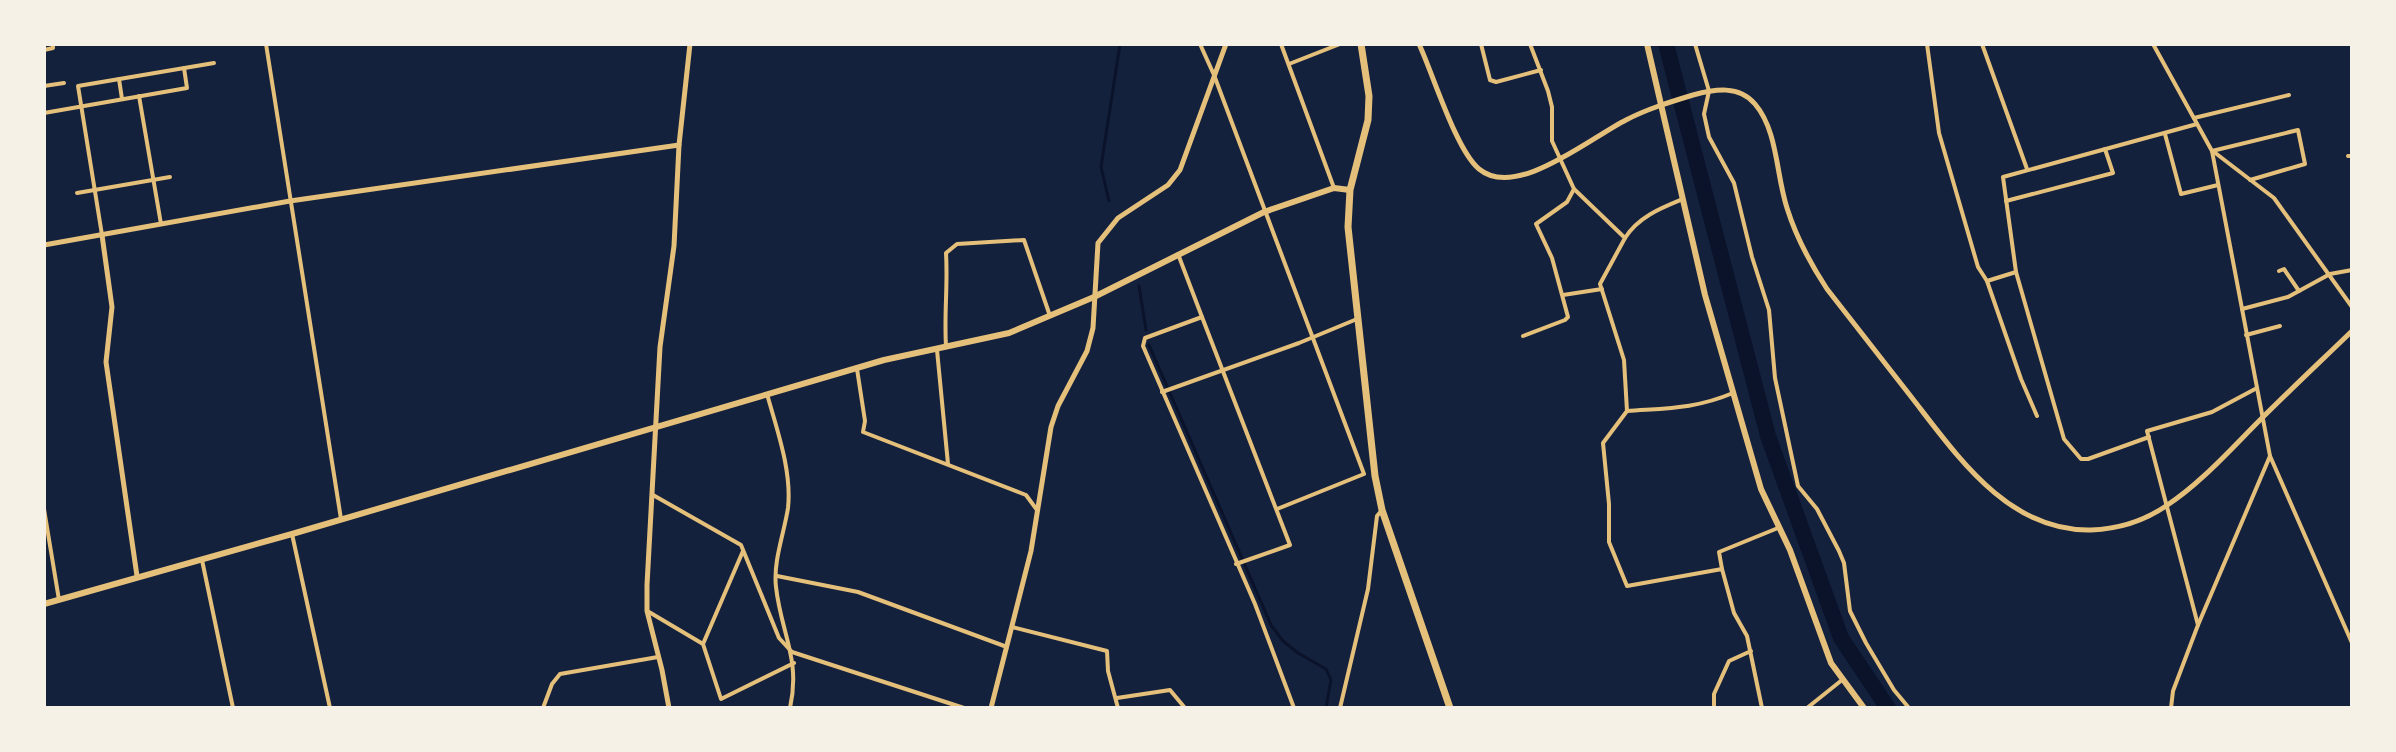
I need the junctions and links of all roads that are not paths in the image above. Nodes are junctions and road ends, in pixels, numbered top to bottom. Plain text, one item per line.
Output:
1 (53, 44) edge
2 (266, 44) edge
3 (690, 44) edge
4 (1200, 44) edge
5 (1226, 44) edge
6 (1281, 44) edge
7 (1340, 44) edge
8 (1361, 44) edge
9 (1419, 44) edge
10 (1481, 44) edge
11 (1530, 44) edge
12 (1647, 44) edge
13 (1695, 44) edge
14 (1927, 44) edge
15 (1982, 44) edge
16 (2153, 44) edge
17 (44, 50) edge
18 (214, 63) dead end
19 (1289, 64) junction
20 (184, 68) junction
21 (1541, 70) junction
22 (1214, 75) junction
23 (119, 79) junction
24 (64, 83) dead end
25 (44, 86) edge
26 (1709, 91) junction
27 (2289, 95) dead end
28 (139, 96) junction
29 (122, 99) junction
30 (1664, 103) junction
31 (82, 106) junction
32 (44, 113) edge
33 (2194, 118) junction
34 (2197, 124) junction
35 (2165, 134) junction
36 (679, 145) junction
37 (2105, 149) junction
38 (2212, 151) junction
39 (1562, 158) junction
40 (2027, 169) junction
41 (170, 177) dead end
42 (153, 180) junction
43 (2250, 180) junction
44 (2218, 185) junction
45 (1334, 188) junction
46 (1574, 189) junction
47 (95, 190) junction
48 (1350, 190) junction
49 (77, 193) dead end
50 (1683, 199) junction
51 (290, 201) junction
52 (2006, 201) junction
53 (1264, 212) junction
54 (161, 224) junction
55 (102, 235) junction
56 (1625, 238) junction
57 (44, 245) edge
58 (1178, 254) junction
59 (2352, 270) edge
60 (2279, 271) dead end
61 (2016, 272) junction
62 (2330, 274) junction
63 (1987, 281) junction
64 (1602, 289) junction
65 (2299, 291) junction
66 (1563, 295) junction
67 (1094, 297) junction
68 (2352, 307) edge
69 (2242, 309) junction
70 (1050, 316) junction
71 (1202, 317) junction
72 (1357, 319) junction
73 (2280, 326) dead end
74 (2352, 331) edge
75 (2246, 335) junction
76 (1313, 336) junction
77 (1523, 336) dead end
78 (946, 346) junction
79 (936, 347) junction
80 (856, 368) junction
81 (1223, 370) junction
82 (2257, 388) junction
83 (1163, 391) junction
84 (1734, 392) junction
85 (767, 394) junction
86 (1627, 411) junction
87 (2037, 416) dead end
88 (2263, 416) junction
89 (654, 426) junction
90 (2149, 437) junction
91 (2270, 456) junction
92 (948, 465) junction
93 (1364, 474) junction
94 (1375, 476) junction
95 (653, 495) junction
96 (44, 509) edge
97 (1277, 509) junction
98 (1037, 510) junction
99 (1382, 510) junction
100 (341, 519) junction
101 (1779, 528) junction
102 (292, 534) junction
103 (744, 549) junction
104 (202, 560) junction
105 (1240, 563) junction
106 (1722, 569) junction
107 (137, 576) junction
108 (776, 576) junction
109 (59, 600) junction
110 (44, 604) edge
111 (647, 611) junction
112 (2198, 625) junction
113 (1012, 627) junction
114 (2352, 643) edge
115 (703, 644) junction
116 (1007, 647) junction
117 (1751, 651) junction
118 (792, 652) junction
119 (659, 657) junction
120 (794, 663) junction
121 (1842, 680) junction
122 (1116, 698) junction
123 (233, 708) edge
124 (330, 708) edge
125 (543, 708) edge
126 (669, 708) edge
127 (790, 708) edge
128 (964, 708) edge
129 (991, 708) edge
130 (1118, 708) edge
131 (1185, 708) edge
132 (1294, 708) edge
133 (1340, 708) edge
134 (1450, 708) edge
135 (1714, 708) edge
136 (1762, 708) edge
137 (1807, 708) edge
138 (1864, 708) edge
139 (1909, 708) edge
140 (2171, 708) edge

1 - 17 street
2 - 51 street
3 - 36 street
4 - 22 street
5 - 22 street
6 - 19 street
7 - 19 street
8 - 48 highway
9 - 39 street
10 - 21 street
11 - 21 street
12 - 30 main road
13 - 26 street
14 - 63 street
15 - 40 street
16 - 33 street
18 - 20 street
19 - 45 street
20 - 23 street
20 - 28 street
21 - 39 street
22 - 53 street
22 - 67 street
23 - 29 street
23 - 31 street
24 - 25 street
26 - 30 street
26 - 88 street
26 - 139 street
27 - 33 street
28 - 29 street
28 - 42 street
29 - 31 street
30 - 39 street
30 - 50 main road
31 - 32 street
31 - 47 street
33 - 34 street
34 - 35 street
34 - 38 street
35 - 37 street
35 - 44 street
36 - 51 street
36 - 89 street
37 - 40 street
37 - 52 street
38 - 43 street
38 - 43 street
38 - 44 street
39 - 46 street
40 - 52 street
41 - 42 street
42 - 47 street
42 - 54 street
43 - 62 street
44 - 69 street
45 - 48 main road
45 - 53 main road
46 - 56 street
46 - 66 street
47 - 49 street
47 - 55 street
48 - 72 highway
50 - 56 street
50 - 84 main road
51 - 54 street
51 - 100 street
52 - 61 street
53 - 58 main road
53 - 76 street
54 - 55 street
55 - 57 street
55 - 107 street
56 - 64 street
58 - 67 main road
58 - 71 street
59 - 62 street
60 - 65 street
61 - 63 street
61 - 90 street
62 - 65 street
62 - 68 street
63 - 87 street
64 - 66 street
64 - 86 street
65 - 69 street
66 - 77 street
67 - 70 main road
67 - 98 street
69 - 75 street
70 - 78 main road
70 - 78 street
71 - 81 street
71 - 83 street
72 - 76 street
72 - 94 highway
73 - 75 street
74 - 88 street
75 - 82 street
76 - 81 street
76 - 93 street
78 - 79 main road
79 - 80 main road
79 - 92 street
80 - 85 main road
80 - 92 street
81 - 83 street
81 - 97 street
82 - 88 street
82 - 90 street
83 - 105 street
84 - 86 street
84 - 101 main road
85 - 89 main road
85 - 108 street
86 - 106 street
88 - 91 street
89 - 95 street
89 - 100 main road
90 - 112 street
91 - 112 street
91 - 114 street
92 - 98 street
93 - 94 street
93 - 97 street
94 - 99 highway
95 - 103 street
95 - 111 street
96 - 109 street
97 - 105 street
98 - 113 street
99 - 133 street
99 - 134 highway
100 - 102 main road
101 - 106 street
101 - 121 main road
102 - 104 main road
102 - 124 street
103 - 115 street
103 - 118 street
104 - 107 main road
104 - 123 street
105 - 132 street
106 - 117 street
107 - 109 main road
108 - 116 street
108 - 118 street
109 - 110 main road
111 - 115 street
111 - 119 street
112 - 140 street
113 - 116 street
113 - 122 street
115 - 120 street
116 - 129 street
117 - 135 street
117 - 136 street
118 - 120 street
118 - 128 street
119 - 125 street
119 - 126 street
120 - 127 street
121 - 137 street
121 - 138 main road
122 - 130 street
122 - 131 street

